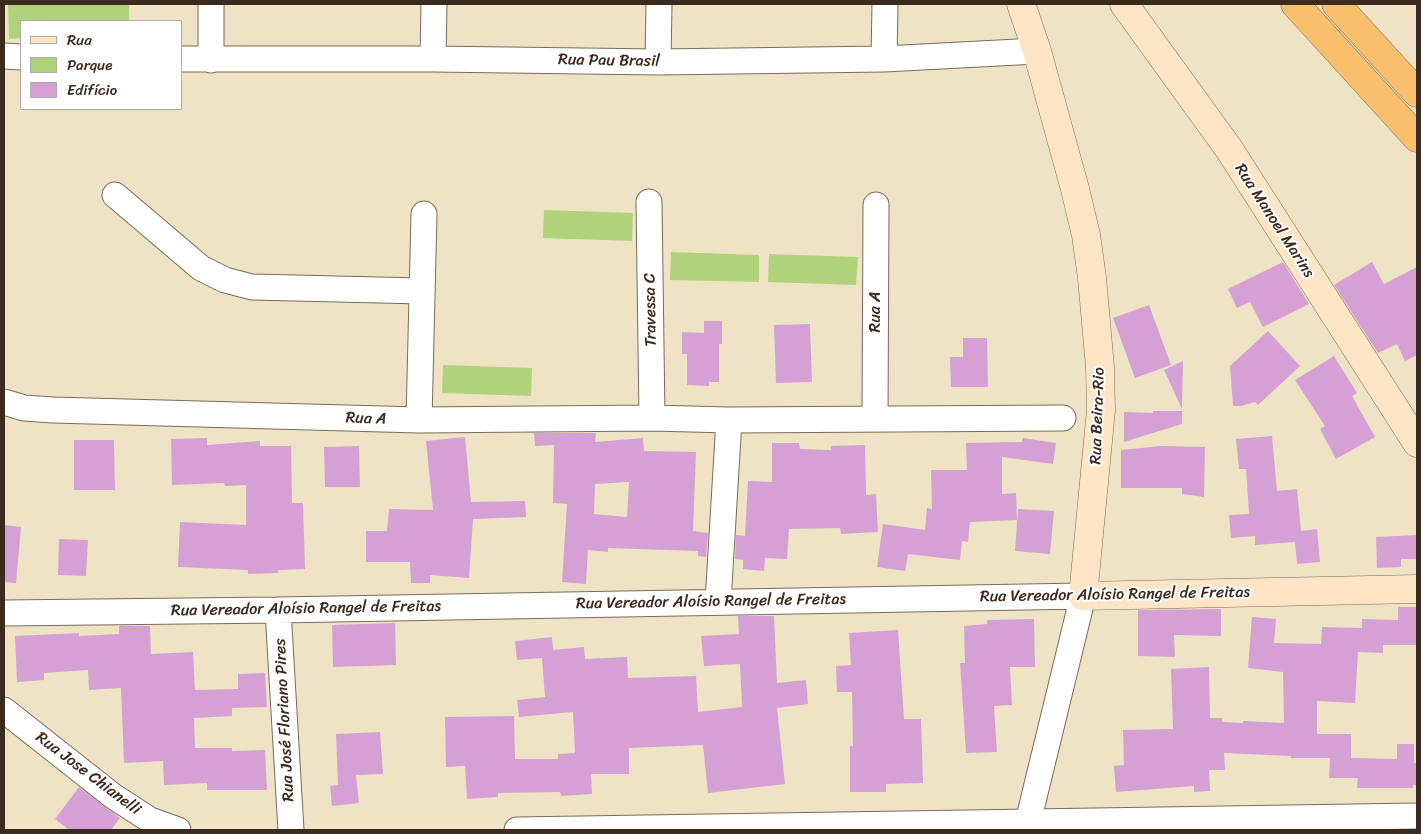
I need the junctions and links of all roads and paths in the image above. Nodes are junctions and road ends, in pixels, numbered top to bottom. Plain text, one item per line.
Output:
1 (212, 4) edge
2 (434, 4) edge
3 (659, 4) edge
4 (885, 4) edge
5 (1021, 4) edge
6 (1124, 4) edge
7 (1295, 4) edge
8 (1336, 4) edge
9 (1037, 51) junction
10 (4, 56) edge
11 (20, 57) edge
12 (182, 59) edge
13 (433, 59) junction
14 (884, 59) junction
15 (211, 60) junction
16 (658, 62) junction
17 (1417, 93) edge
18 (1417, 138) edge
19 (115, 195) dead end
20 (649, 202) dead end
21 (876, 205) dead end
22 (424, 214) dead end
23 (422, 291) junction
24 (4, 402) edge
25 (652, 418) junction
26 (1063, 418) dead end
27 (875, 419) junction
28 (419, 420) junction
29 (729, 420) junction
30 (1417, 443) edge
31 (1417, 589) edge
32 (1083, 596) junction
33 (718, 602) junction
34 (278, 610) junction
35 (4, 612) edge
36 (4, 710) edge
37 (1417, 816) edge
38 (1027, 826) edge
39 (178, 830) edge
40 (291, 830) edge
41 (517, 830) edge

1 - 15 street
2 - 13 street
3 - 16 street
4 - 14 street
5 - 9 main road, Rua Beira-Rio
6 - 30 main road, Rua Manoel Marins
7 - 18 highway
8 - 17 highway
9 - 14 street, Rua Pau Brasil
9 - 32 main road, Rua Beira-Rio
10 - 11 street
12 - 15 street, Rua Pau Brasil
13 - 15 street, Rua Pau Brasil
13 - 16 street, Rua Pau Brasil
14 - 16 street, Rua Pau Brasil
19 - 23 street
20 - 25 street, Travessa C
21 - 27 street, Rua A
22 - 23 street
23 - 28 street
24 - 28 street, Rua A
25 - 28 street, Rua A
25 - 29 street, Rua A
26 - 27 street, Rua A
27 - 29 street, Rua A
29 - 33 street
31 - 32 main road, Rua Vereador Aloísio Rangel de Freitas
32 - 33 street, Rua Vereador Aloísio Rangel de Freitas
32 - 38 street, Rua Beira-Rio
33 - 34 street, Rua Vereador Aloísio Rangel de Freitas
34 - 35 street, Rua Vereador Aloísio Rangel de Freitas
34 - 40 street, Rua José Floriano Pires
36 - 39 street, Rua Jose Chianelli
37 - 38 street
38 - 41 street

